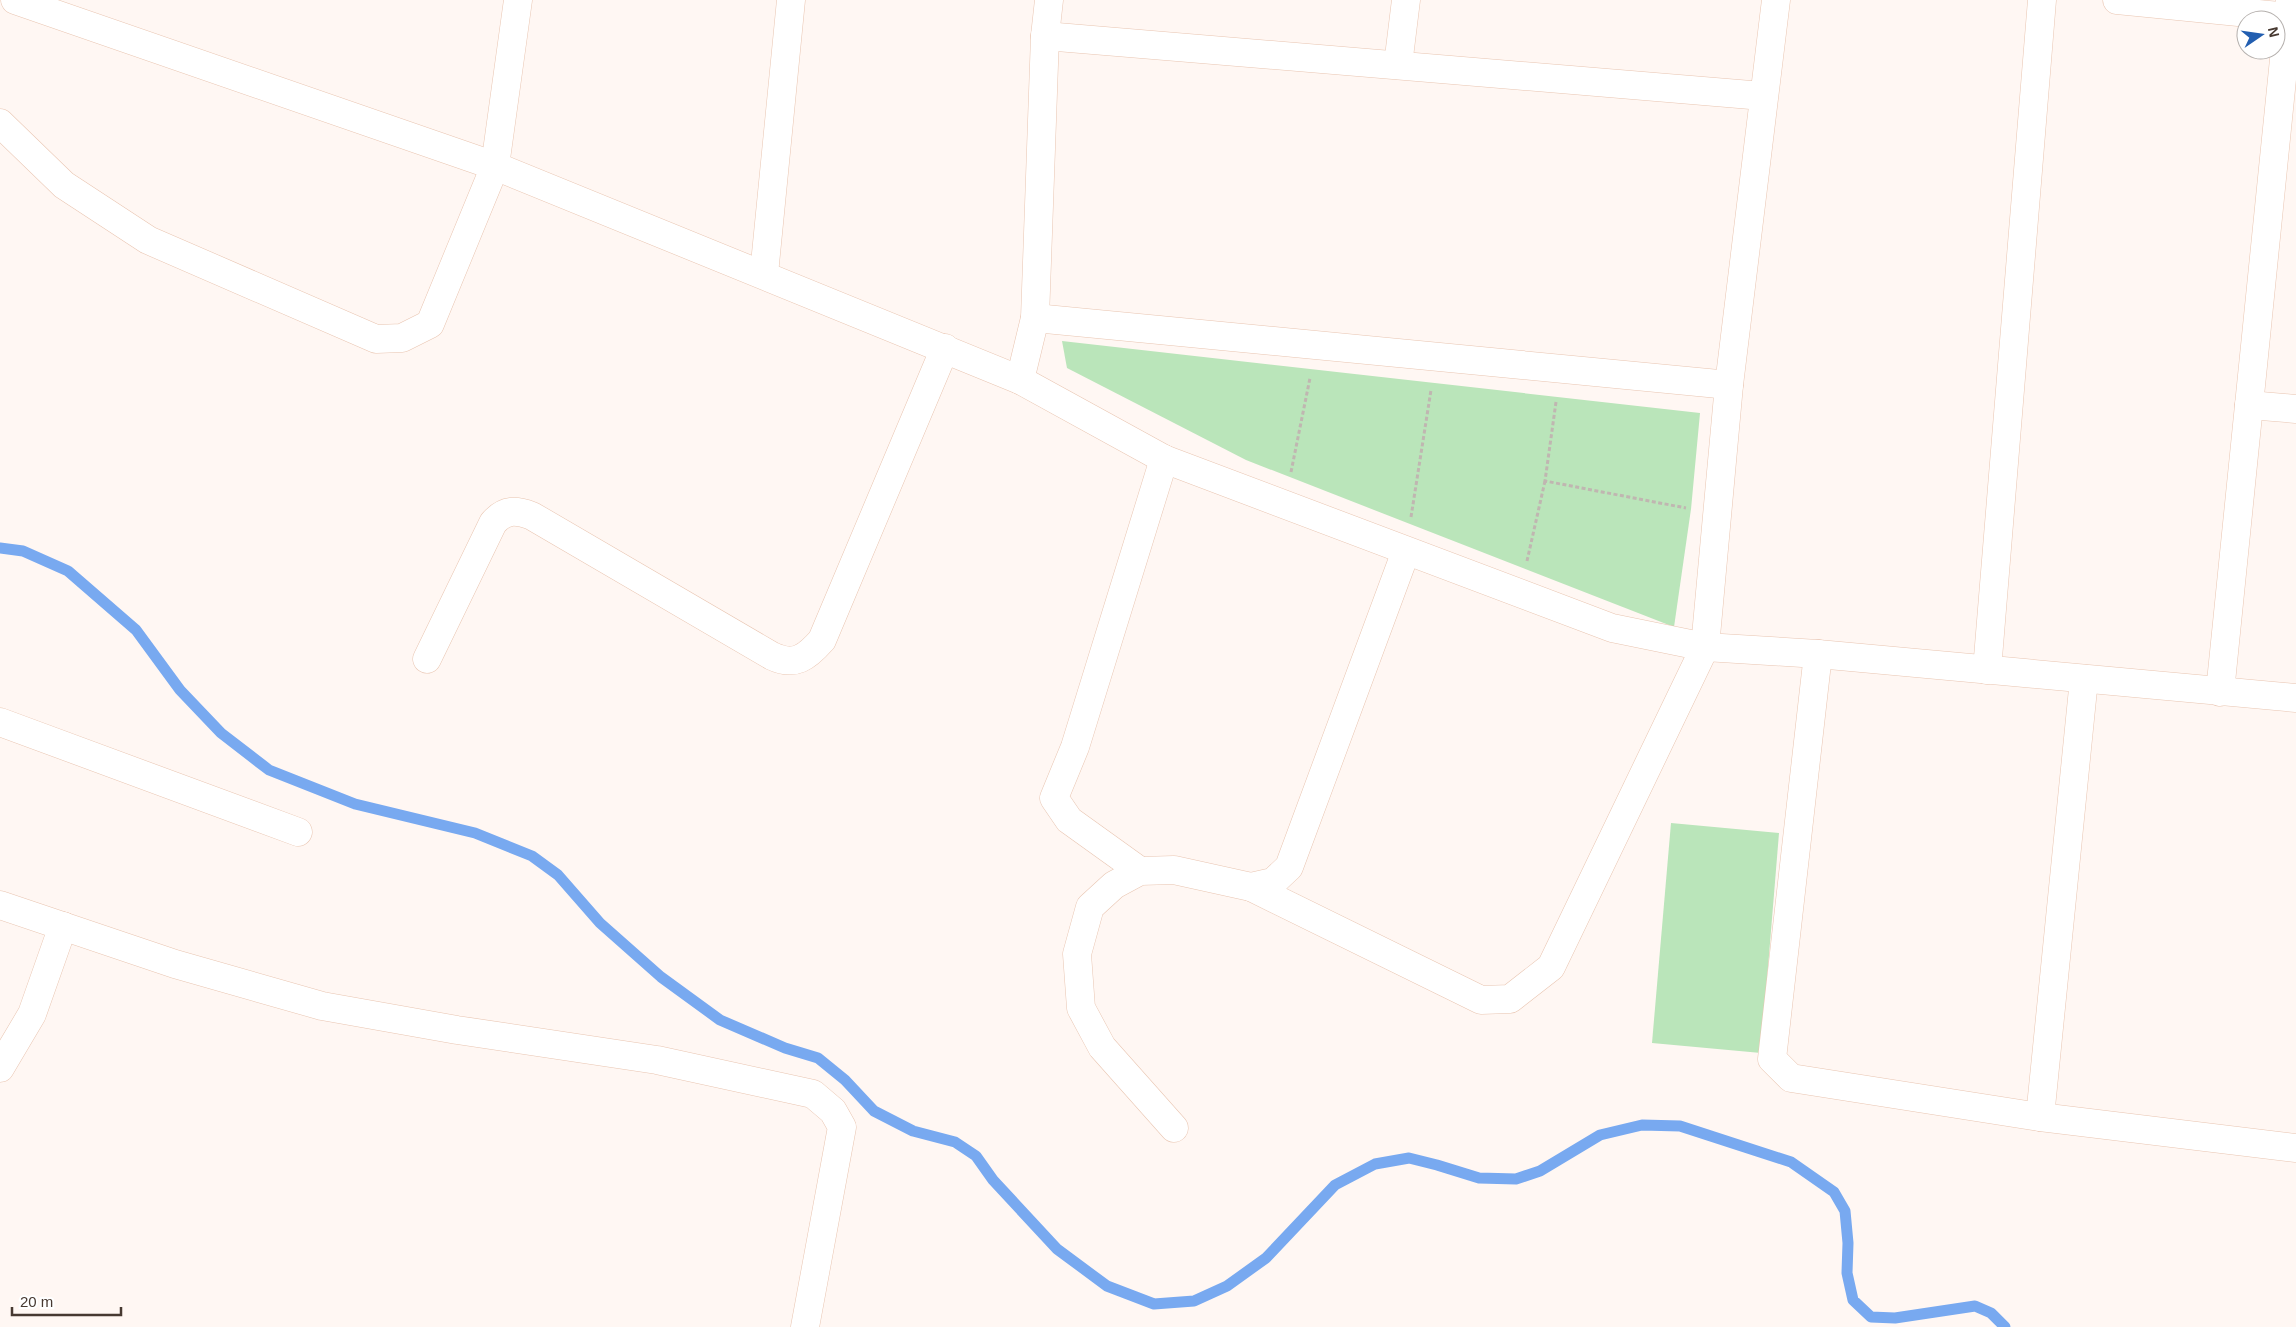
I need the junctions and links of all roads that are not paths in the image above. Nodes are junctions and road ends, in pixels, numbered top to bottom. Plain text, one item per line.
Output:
1 (15, 0) edge
2 (518, 0) edge
3 (791, 0) edge
4 (1049, 0) edge
5 (1406, 0) edge
6 (1776, 0) edge
7 (2042, 0) edge
8 (2117, 0) edge
9 (2289, 8) edge
10 (1045, 36) junction
11 (1398, 65) junction
12 (1763, 96) junction
13 (0, 123) edge
14 (2286, 130) edge
15 (495, 166) junction
16 (764, 274) junction
17 (1035, 318) junction
18 (945, 348) junction
19 (1020, 380) junction
20 (1729, 385) junction
21 (2249, 405) junction
22 (2296, 409) edge
23 (1164, 458) junction
24 (1406, 551) junction
25 (1705, 647) junction
26 (1818, 654) junction
27 (427, 659) dead end
28 (1987, 670) junction
29 (2084, 679) junction
30 (2220, 692) junction
31 (2296, 698) edge
32 (0, 722) edge
33 (298, 832) dead end
34 (1140, 870) junction
35 (1251, 887) junction
36 (0, 906) edge
37 (63, 926) junction
38 (0, 1068) edge
39 (2040, 1117) junction
40 (1174, 1128) dead end
41 (2296, 1148) edge
42 (805, 1327) edge

1 - 15 street
2 - 15 street
3 - 16 street
4 - 10 street
5 - 11 street
6 - 12 street
7 - 28 street
8 - 9 street
9 - 14 street
10 - 11 street
10 - 17 street
11 - 12 street
12 - 20 street
13 - 15 street
14 - 21 street
15 - 16 street
16 - 18 street
17 - 19 street
17 - 20 street
18 - 19 street
18 - 27 street
19 - 23 street
20 - 25 street
21 - 22 street
21 - 30 street
23 - 24 street
23 - 34 street
24 - 25 street
24 - 35 street
25 - 26 street
25 - 35 street
26 - 28 street
26 - 39 street
28 - 29 street
29 - 30 street
29 - 39 street
30 - 31 street
32 - 33 street
34 - 35 street
34 - 40 street
36 - 37 street
37 - 38 street
37 - 42 street
39 - 41 street

